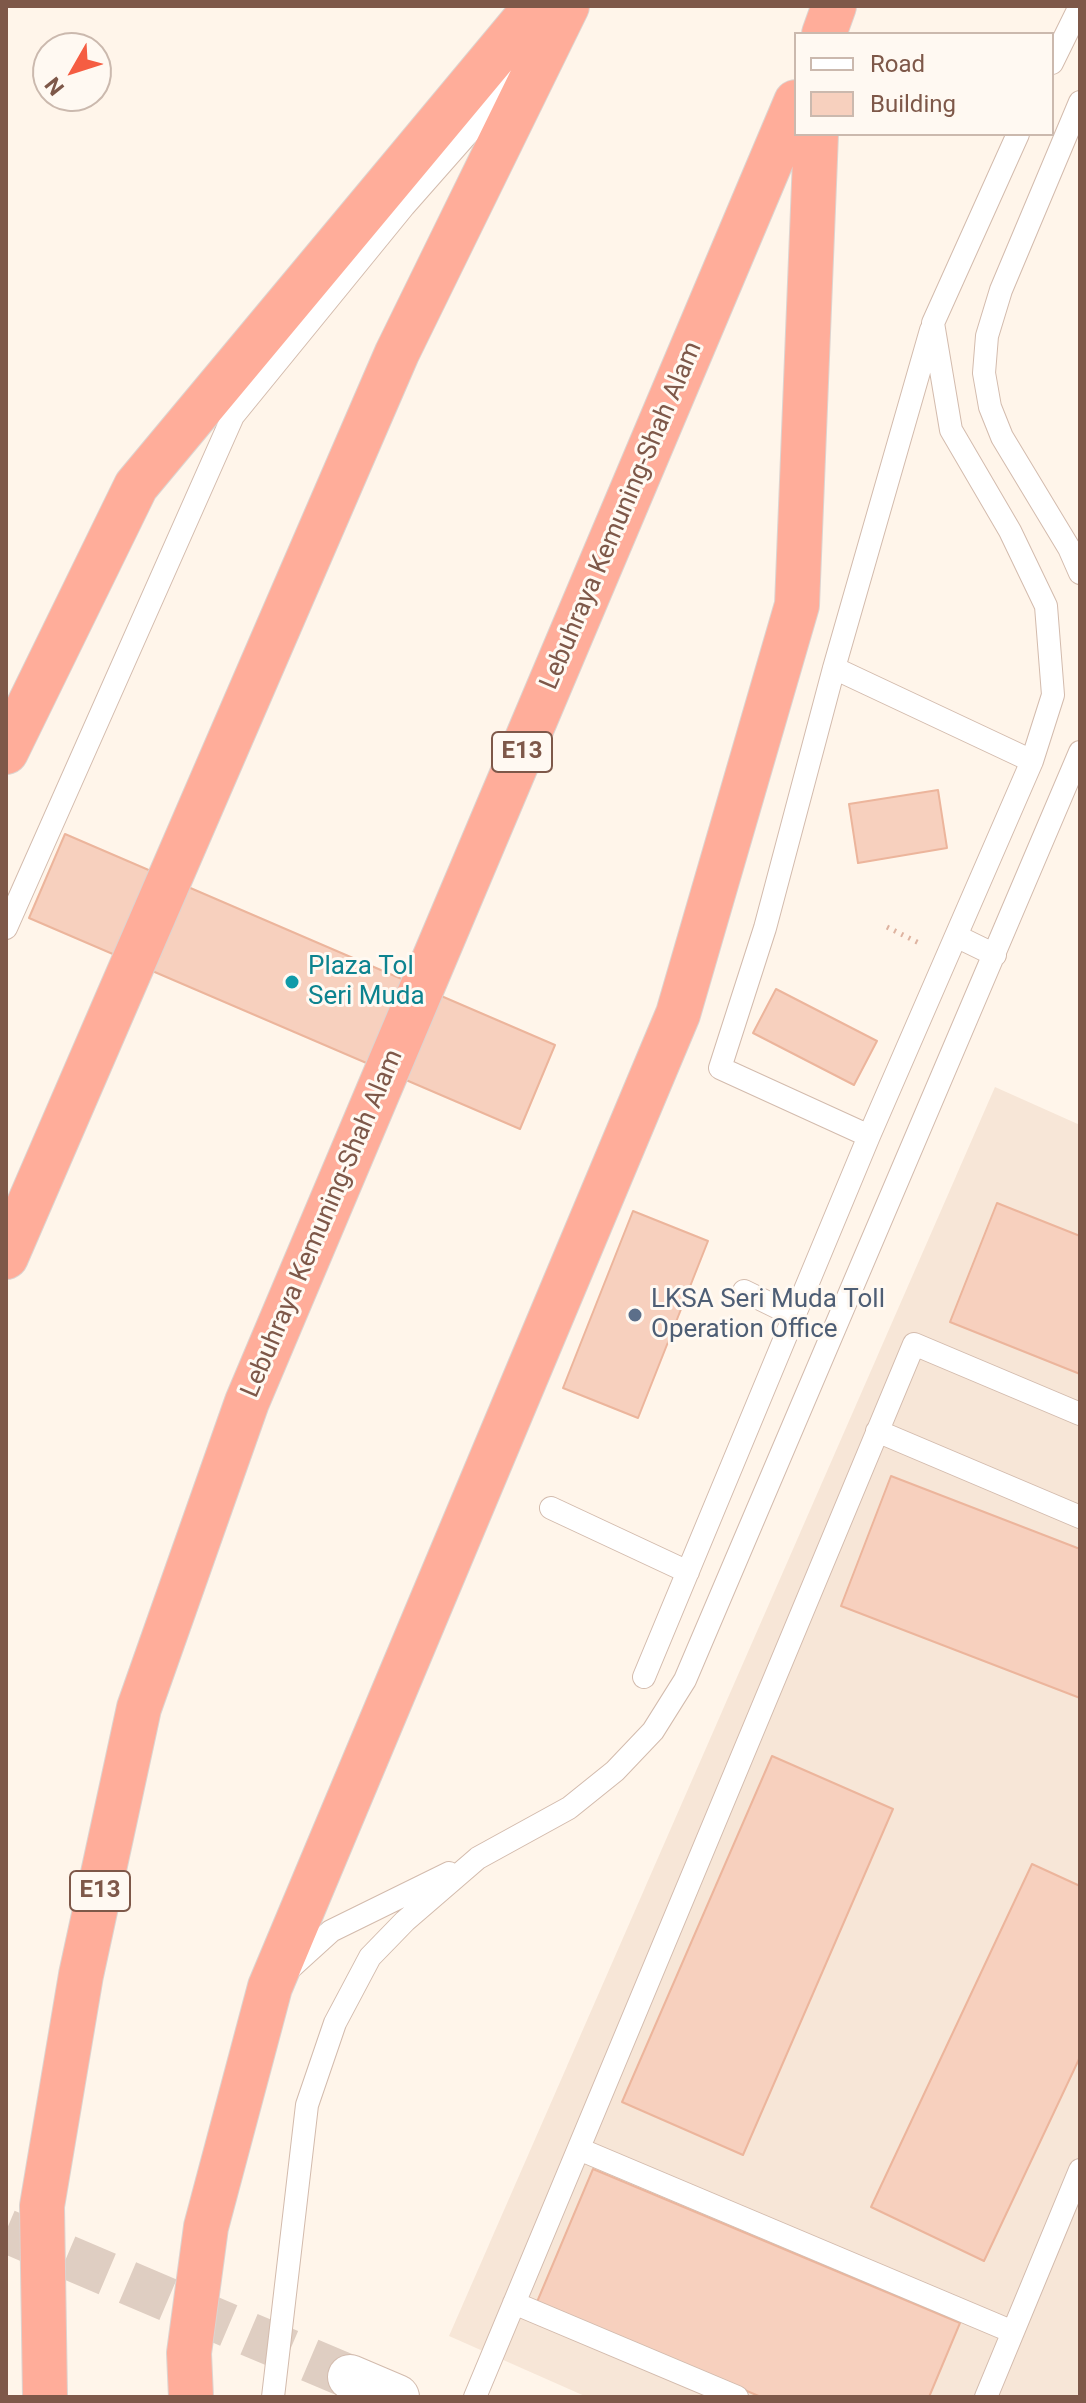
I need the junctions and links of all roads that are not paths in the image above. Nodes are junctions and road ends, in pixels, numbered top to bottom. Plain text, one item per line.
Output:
1 (834, 6) edge
2 (1080, 6) edge
3 (551, 18) edge
4 (825, 32) edge
5 (1054, 59) edge
6 (1080, 102) edge
7 (794, 107) edge
8 (816, 136) edge
9 (1017, 136) edge
10 (933, 323) junction
11 (1080, 573) edge
12 (834, 668) junction
13 (6, 752) edge
14 (1080, 752) edge
15 (1032, 761) junction
16 (6, 928) edge
17 (956, 936) junction
18 (995, 955) junction
19 (869, 1136) junction
20 (6, 1257) edge
21 (744, 1291) dead end
22 (795, 1316) junction
23 (1080, 1414) edge
24 (877, 1431) junction
25 (551, 1508) dead end
26 (1080, 1517) edge
27 (688, 1572) junction
28 (644, 1677) dead end
29 (478, 1858) junction
30 (270, 1987) junction
31 (579, 2149) junction
32 (1080, 2170) edge
33 (514, 2303) junction
34 (1013, 2332) junction
35 (350, 2377) tunnel mouth
36 (45, 2397) edge
37 (191, 2397) edge
38 (273, 2397) edge
39 (397, 2397) edge
40 (475, 2397) edge
41 (737, 2397) edge
42 (986, 2397) edge

1 - 4 highway
2 - 5 lane
3 - 13 highway
3 - 16 lane
3 - 20 highway
6 - 11 lane
7 - 36 highway, Lebuhraya Kemuning-Shah Alam / E13
8 - 30 highway
9 - 10 lane
10 - 12 lane
10 - 15 lane
12 - 15 lane
12 - 19 lane
14 - 18 lane
15 - 17 lane
17 - 18 lane
17 - 19 lane
18 - 29 lane
19 - 22 lane
21 - 22 lane
22 - 27 lane
23 - 24 lane
24 - 26 lane
24 - 31 lane
25 - 27 lane
27 - 28 lane
29 - 30 lane
29 - 38 lane
30 - 37 highway
31 - 33 lane
31 - 34 lane
32 - 34 lane
33 - 40 lane
33 - 41 lane
34 - 42 lane
35 - 39 street

